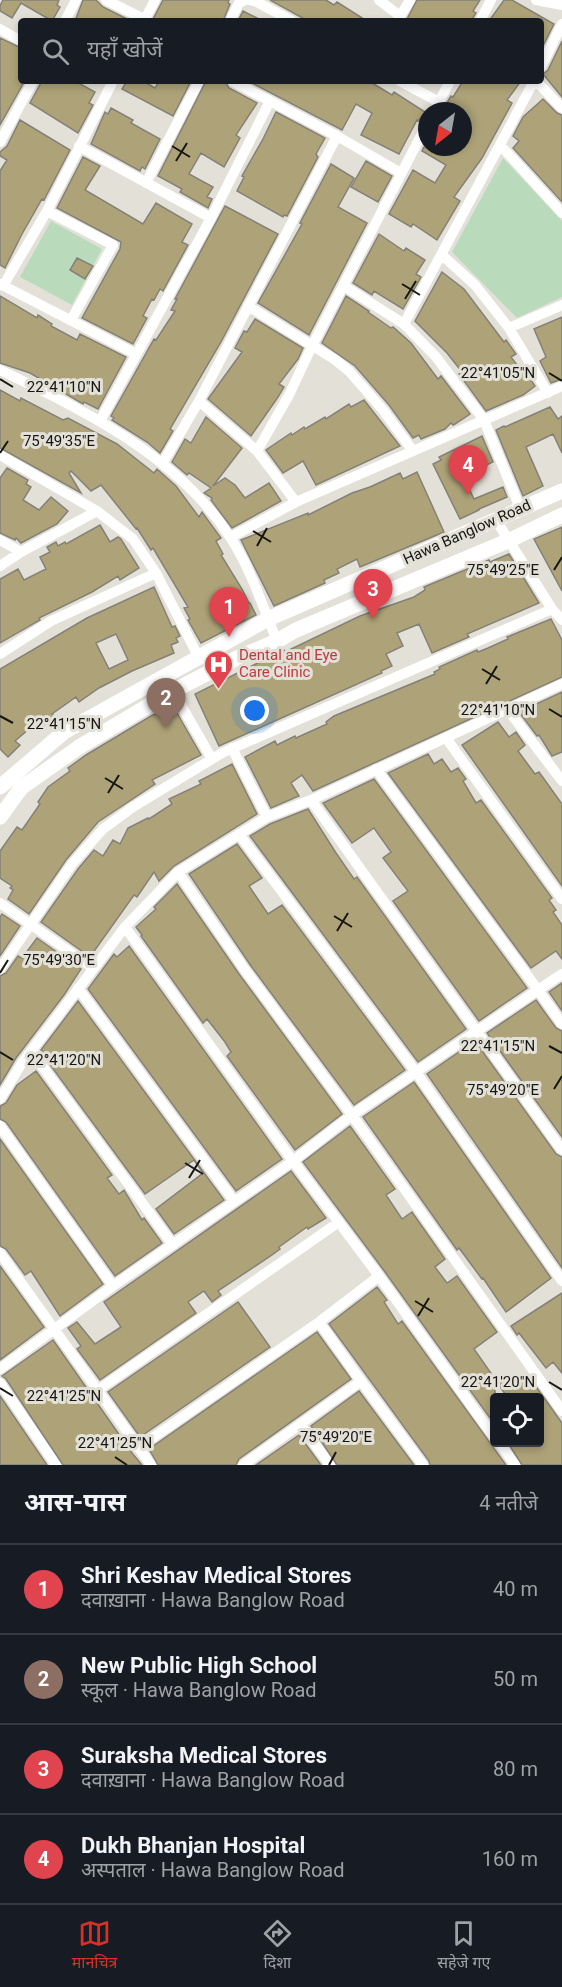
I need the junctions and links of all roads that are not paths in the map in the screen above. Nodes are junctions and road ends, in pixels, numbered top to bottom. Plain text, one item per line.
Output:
1 (76, 0) edge
2 (106, 0) edge
3 (154, 0) edge
4 (245, 0) edge
5 (249, 0) edge
6 (379, 0) edge
7 (410, 0) edge
8 (491, 0) edge
9 (536, 0) edge
10 (562, 5) edge
11 (67, 18) edge
12 (140, 18) edge
13 (145, 18) edge
14 (232, 18) edge
15 (286, 18) edge
16 (397, 18) edge
17 (399, 18) edge
18 (482, 18) edge
19 (562, 24) edge
20 (0, 29) edge
21 (18, 39) edge
22 (544, 61) edge
23 (31, 84) edge
24 (110, 84) edge
25 (197, 84) edge
26 (238, 84) edge
27 (404, 84) edge
28 (448, 84) edge
29 (533, 84) edge
30 (538, 84) edge
31 (270, 101) junction
32 (430, 102) edge
33 (438, 102) edge
34 (562, 108) edge
35 (337, 136) junction
36 (418, 141) edge
37 (0, 142) edge
38 (79, 146) junction
39 (501, 146) junction
40 (401, 173) junction
41 (146, 183) junction
42 (47, 211) junction
43 (562, 213) edge
44 (210, 218) junction
45 (442, 255) junction
46 (2, 285) edge
47 (344, 286) junction
48 (562, 305) edge
49 (248, 306) junction
50 (71, 321) junction
51 (404, 324) junction
52 (509, 328) junction
53 (312, 346) junction
54 (136, 354) junction
55 (0, 370) edge
56 (562, 387) edge
57 (548, 393) junction
58 (199, 401) junction
59 (484, 420) junction
60 (100, 421) junction
61 (413, 450) junction
62 (257, 452) junction
63 (0, 455) edge
64 (162, 464) junction
65 (562, 491) edge
66 (296, 502) junction
67 (520, 508) junction
68 (97, 511) junction
69 (562, 514) edge
70 (496, 520) junction
71 (231, 537) junction
72 (0, 540) edge
73 (510, 540) junction
74 (21, 552) junction
75 (0, 566) edge
76 (156, 573) junction
77 (552, 609) junction
78 (268, 620) junction
79 (562, 620) edge
80 (277, 641) junction
81 (0, 654) edge
82 (199, 658) junction
83 (562, 684) edge
84 (173, 692) junction
85 (508, 710) junction
86 (446, 738) junction
87 (232, 748) junction
88 (212, 759) junction
89 (557, 765) edge
90 (376, 769) junction
91 (562, 781) edge
92 (0, 787) edge
93 (310, 800) junction
94 (0, 817) edge
95 (267, 817) junction
96 (238, 834) junction
97 (178, 872) junction
98 (562, 899) edge
99 (0, 903) edge
100 (30, 925) junction
101 (125, 927) junction
102 (93, 968) junction
103 (0, 969) edge
104 (562, 974) edge
105 (78, 987) junction
106 (538, 990) junction
107 (562, 1024) edge
108 (476, 1031) junction
109 (31, 1051) junction
110 (416, 1072) junction
111 (0, 1099) edge
112 (352, 1115) junction
113 (0, 1126) edge
114 (562, 1150) edge
115 (292, 1161) junction
116 (234, 1201) junction
117 (339, 1222) junction
118 (173, 1245) junction
119 (0, 1253) edge
120 (379, 1276) junction
121 (562, 1281) edge
122 (113, 1286) junction
123 (319, 1322) junction
124 (55, 1328) junction
125 (0, 1369) edge
126 (361, 1381) junction
127 (0, 1383) edge
128 (98, 1390) junction
129 (562, 1411) edge
130 (300, 1424) junction
131 (490, 1430) edge
132 (502, 1447) edge
133 (138, 1448) junction
134 (56, 1465) edge
135 (151, 1465) edge
136 (243, 1465) edge
137 (330, 1465) edge
138 (423, 1465) edge
139 (515, 1465) edge

1 - 11 street
2 - 12 street
3 - 13 street
4 - 14 street
5 - 15 street
6 - 16 street
7 - 17 street
8 - 18 street
9 - 10 street
19 - 22 street
20 - 21 street
23 - 37 street
24 - 38 street
25 - 41 street
26 - 31 street
27 - 32 street
28 - 33 street
29 - 39 street
30 - 34 street
31 - 35 street
31 - 44 street
35 - 40 street
35 - 49 street
36 - 40 street
38 - 41 street
38 - 42 street
39 - 43 street
39 - 45 street
40 - 47 street
41 - 44 street
42 - 46 street
42 - 50 street
44 - 54 street
45 - 51 street
45 - 52 street
46 - 50 street
47 - 51 street
47 - 53 street
48 - 52 street
49 - 53 street
49 - 58 street
50 - 54 street
51 - 59 street
52 - 57 street
53 - 61 street
53 - 62 street
54 - 60 street
55 - 60 street
56 - 57 street
57 - 59 street
58 - 62 street
58 - 64 street
59 - 61 street
59 - 67 street
60 - 64 street
61 - 66 street
62 - 66 street
63 - 68 street
64 - 71 street
65 - 67 street, Hawa Banglow Road
66 - 71 street
67 - 70 street, Hawa Banglow Road
68 - 74 street
68 - 76 street
69 - 73 street, Hawa Banglow Road
70 - 73 street
70 - 78 street, Hawa Banglow Road
71 - 78 street
72 - 74 street
73 - 77 street
73 - 80 street, Hawa Banglow Road
74 - 75 street
76 - 81 street
76 - 82 street
77 - 79 street
77 - 87 street
78 - 80 street
78 - 82 street, Hawa Banglow Road
80 - 84 street, Hawa Banglow Road
82 - 92 street, Hawa Banglow Road
83 - 85 street
84 - 88 street
84 - 94 street, Hawa Banglow Road
85 - 86 street
85 - 89 street
86 - 90 street
86 - 98 street
87 - 88 street
87 - 95 street
88 - 100 street
89 - 91 street
90 - 93 street
90 - 106 street
93 - 95 street
93 - 108 street
95 - 96 street
96 - 97 street
96 - 110 street
97 - 101 street
97 - 112 street
99 - 100 street
100 - 102 street
100 - 103 street
101 - 102 street
101 - 115 street
102 - 105 street
104 - 106 street
105 - 109 street
105 - 116 street
106 - 107 street
106 - 108 street
108 - 110 street
108 - 114 street
109 - 111 street
109 - 118 street
110 - 112 street
110 - 121 street
112 - 115 street
112 - 129 street
113 - 122 street
115 - 116 street
115 - 117 street
116 - 118 street
117 - 120 street
117 - 128 street
118 - 122 street
119 - 124 street
120 - 123 street
120 - 131 street
122 - 124 street
123 - 126 street
123 - 133 street
124 - 125 street
124 - 128 street
126 - 130 street
126 - 138 street
127 - 134 street
128 - 133 street
130 - 136 street
130 - 137 street
132 - 139 street
133 - 135 street

